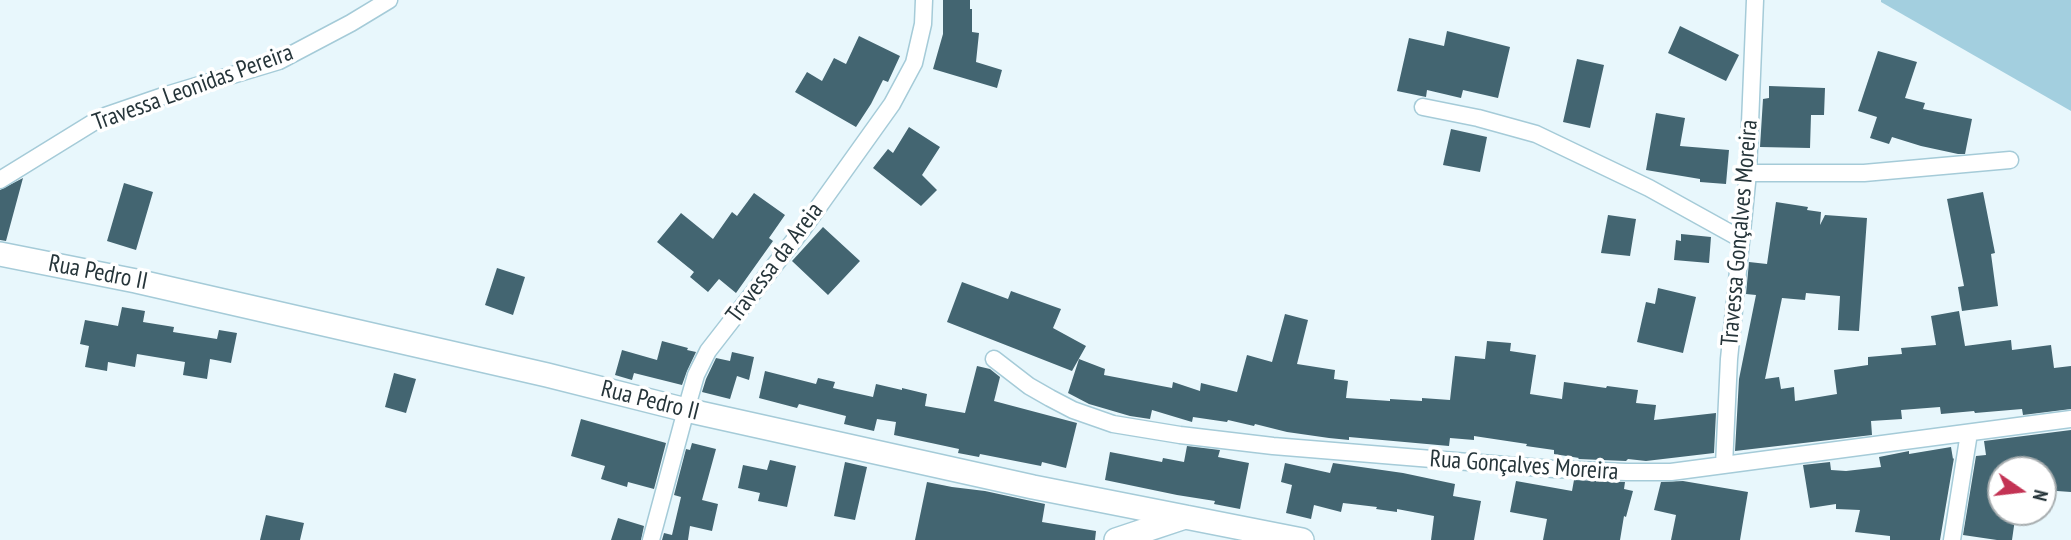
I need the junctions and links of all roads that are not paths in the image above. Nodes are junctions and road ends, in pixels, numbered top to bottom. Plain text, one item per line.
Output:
1 (389, 0) edge
2 (924, 0) edge
3 (1755, 0) edge
4 (1423, 107) dead end
5 (2010, 160) dead end
6 (1748, 173) junction
7 (0, 180) edge
8 (1741, 239) junction
9 (0, 254) edge
10 (994, 359) dead end
11 (686, 410) junction
12 (2071, 419) edge
13 (1969, 433) junction
14 (1724, 465) junction
15 (1185, 517) junction
16 (651, 540) edge
17 (1116, 540) edge
18 (1302, 540) edge
19 (1952, 540) edge

1 - 7 street, Travessa Leonidas Pereira
2 - 11 street, Travessa da Areia
3 - 6 street, Travessa Gonçalves Moreira
4 - 8 street
5 - 6 street
6 - 8 street, Travessa Gonçalves Moreira
8 - 14 street, Travessa Gonçalves Moreira
9 - 11 street, Rua Pedro II
10 - 14 street, Rua Gonçalves Moreira
11 - 15 street, Rua Pedro II
11 - 16 street, Travessa da Areia
12 - 13 street, Rua Gonçalves Moreira
13 - 14 street, Rua Gonçalves Moreira
13 - 19 street
15 - 17 street
15 - 18 street, Rua Pedro II

